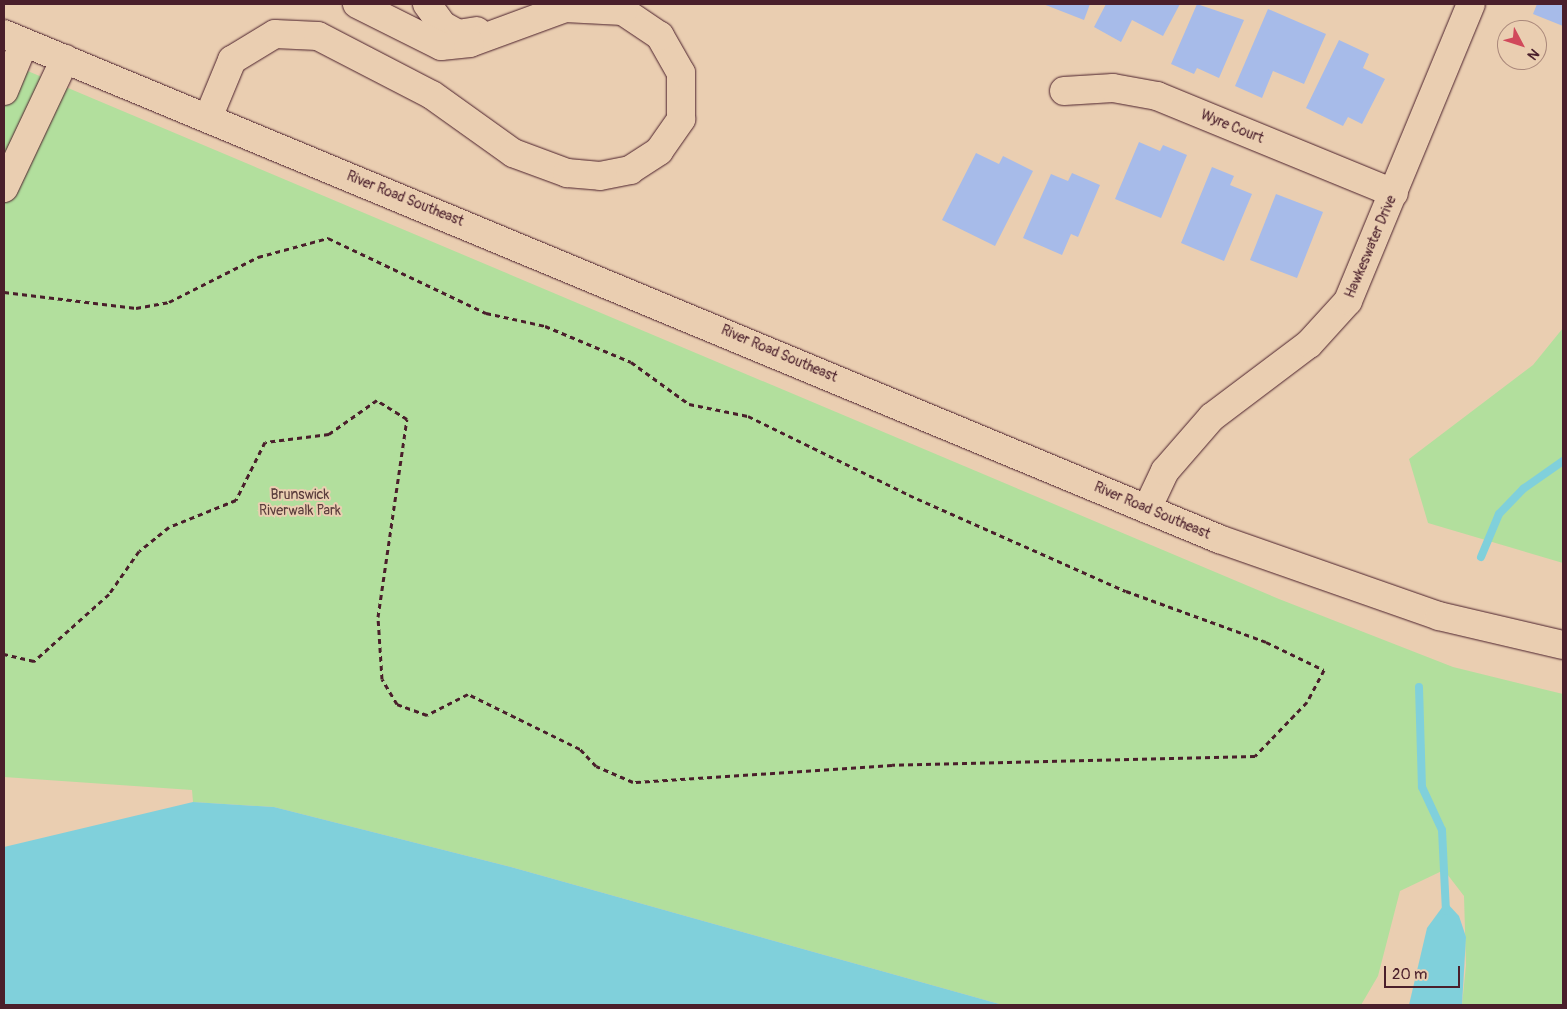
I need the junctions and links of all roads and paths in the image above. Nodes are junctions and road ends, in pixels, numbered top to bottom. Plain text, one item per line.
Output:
1 (357, 4) edge
2 (427, 4) edge
3 (1471, 4) edge
4 (565, 8) junction
5 (14, 38) edge
6 (65, 59) junction
7 (4, 91) edge
8 (1064, 91) dead end
9 (208, 118) junction
10 (4, 188) edge
11 (1394, 193) junction
12 (4, 292) edge
13 (1147, 509) junction
14 (1563, 645) edge
15 (4, 654) edge

1 - 4 main road
2 - 4 main road
3 - 11 main road, Hawkeswater Drive
4 - 9 main road
5 - 6 main road, River Road Southeast
5 - 7 main road
6 - 9 main road, River Road Southeast
6 - 10 main road
8 - 11 main road, Wyre Court
9 - 13 main road, River Road Southeast
11 - 13 main road, Hawkeswater Drive
12 - 15 path
13 - 14 main road, River Road Southeast

